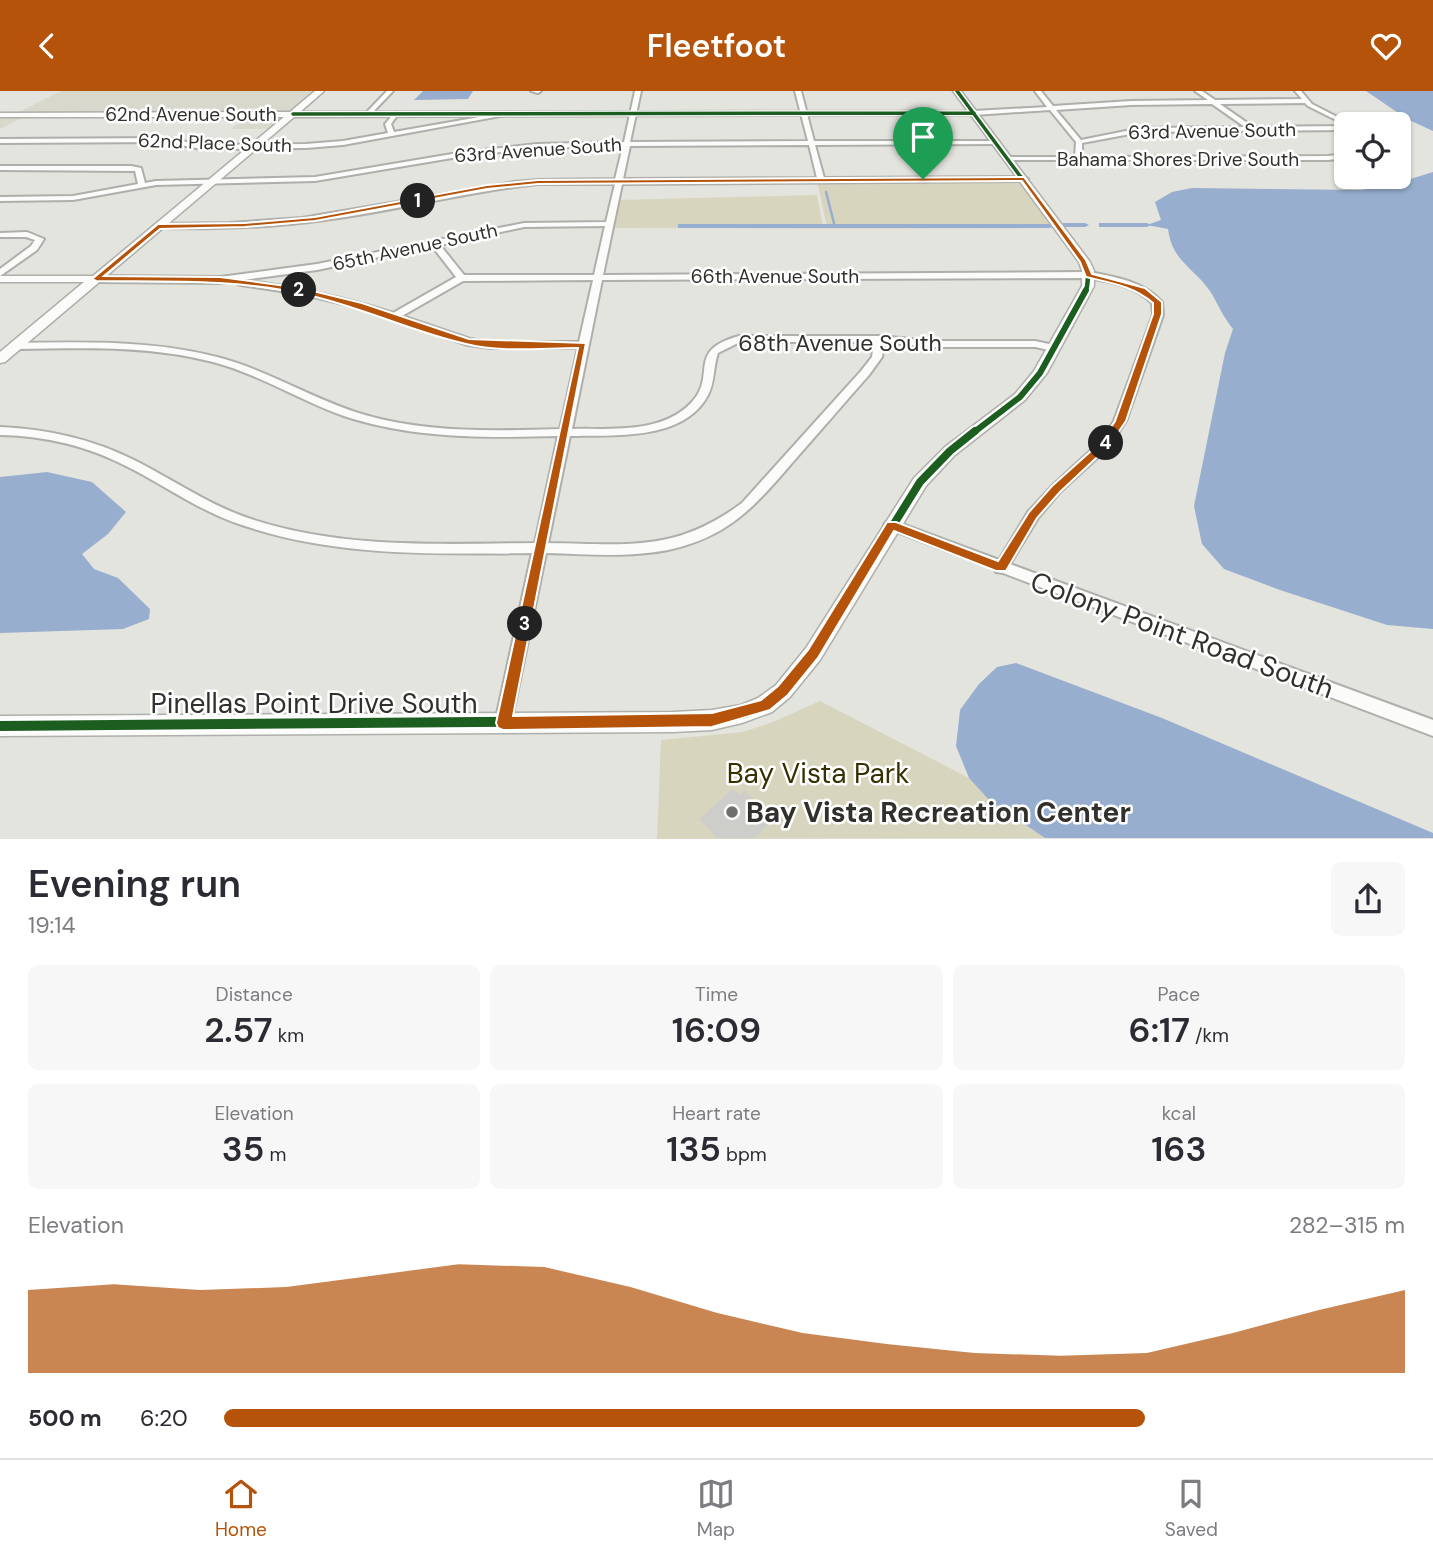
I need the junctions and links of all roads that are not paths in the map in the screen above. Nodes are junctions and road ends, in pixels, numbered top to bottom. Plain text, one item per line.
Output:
1 (320, 91) edge
2 (390, 91) edge
3 (638, 91) edge
4 (797, 91) edge
5 (957, 91) edge
6 (1038, 91) edge
7 (1198, 91) edge
8 (1298, 91) edge
9 (1213, 101) junction
10 (1305, 101) junction
11 (1050, 106) junction
12 (634, 113) junction
13 (803, 113) junction
14 (974, 113) junction
15 (293, 114) junction
16 (368, 114) junction
17 (395, 114) junction
18 (512, 114) junction
19 (0, 115) edge
20 (1334, 118) edge
21 (1334, 126) edge
22 (1251, 128) junction
23 (391, 134) junction
24 (0, 141) edge
25 (996, 142) junction
26 (1079, 142) junction
27 (627, 143) junction
28 (811, 143) junction
29 (253, 147) junction
30 (1334, 157) edge
31 (1010, 159) junction
32 (1078, 159) junction
33 (0, 168) edge
34 (821, 179) junction
35 (1024, 179) junction
36 (618, 180) junction
37 (209, 183) junction
38 (142, 185) junction
39 (0, 199) edge
40 (610, 224) junction
41 (158, 226) junction
42 (0, 235) edge
43 (435, 244) junction
44 (0, 273) edge
45 (1088, 275) junction
46 (598, 277) junction
47 (461, 278) junction
48 (0, 279) edge
49 (96, 279) junction
50 (220, 280) junction
51 (394, 317) junction
52 (880, 339) junction
53 (583, 345) junction
54 (16, 346) junction
55 (1054, 348) junction
56 (0, 359) edge
57 (0, 431) edge
58 (565, 432) junction
59 (891, 526) junction
60 (542, 548) junction
61 (1001, 568) junction
62 (503, 723) junction
63 (0, 726) edge
64 (1433, 728) edge

1 - 15 street
2 - 16 street
3 - 12 street
4 - 13 street
5 - 14 street
6 - 11 street
7 - 9 street
8 - 10 street
9 - 10 street, 62nd Avenue South
9 - 11 street, 62nd Avenue South
9 - 22 street
10 - 20 street
11 - 14 street, 62nd Avenue South
11 - 26 street
12 - 13 street, 62nd Avenue South
12 - 18 street, 62nd Avenue South
12 - 27 street
13 - 14 street, 62nd Avenue South
13 - 28 street
14 - 25 street
15 - 16 street, 62nd Avenue South
15 - 19 street, 62nd Avenue South
15 - 29 street
16 - 17 street, 62nd Avenue South
17 - 18 street, 62nd Avenue South
17 - 23 street
18 - 23 street, 62nd Place South
21 - 22 street, 63rd Avenue South
22 - 26 street, 63rd Avenue South
23 - 29 street, 62nd Place South
24 - 29 street, 62nd Place South
25 - 28 street, 63rd Avenue South
25 - 31 street
26 - 32 street
27 - 28 street, 63rd Avenue South
27 - 36 street
27 - 37 street, 63rd Avenue South
28 - 34 street
29 - 37 street
30 - 32 street, Bahama Shores Drive South
31 - 32 street, Bahama Shores Drive South
31 - 35 street
33 - 38 street
34 - 35 street
34 - 36 street
35 - 45 street
36 - 40 street
36 - 41 street
37 - 38 street, 63rd Avenue South
37 - 41 street
38 - 39 street, 63rd Avenue South
40 - 43 street, 65th Avenue South
40 - 46 street
41 - 49 street
42 - 44 street
43 - 47 street
43 - 50 street, 65th Avenue South
45 - 46 street, 66th Avenue South
45 - 55 street, Pinellas Point Drive South
45 - 61 street
46 - 47 street, 66th Avenue South
46 - 53 street
47 - 51 street
48 - 49 street
49 - 50 street
49 - 54 street
50 - 51 street
51 - 53 street
52 - 55 street, 68th Avenue South
52 - 58 street, 68th Avenue South
52 - 60 street
53 - 58 street
54 - 56 street
54 - 58 street, 68th Avenue South
55 - 59 street, Pinellas Point Drive South
57 - 60 street
58 - 60 street
59 - 61 street, Colony Point Road South
59 - 62 street, Pinellas Point Drive South
60 - 62 street
61 - 64 street, Colony Point Road South
62 - 63 street, Pinellas Point Drive South

